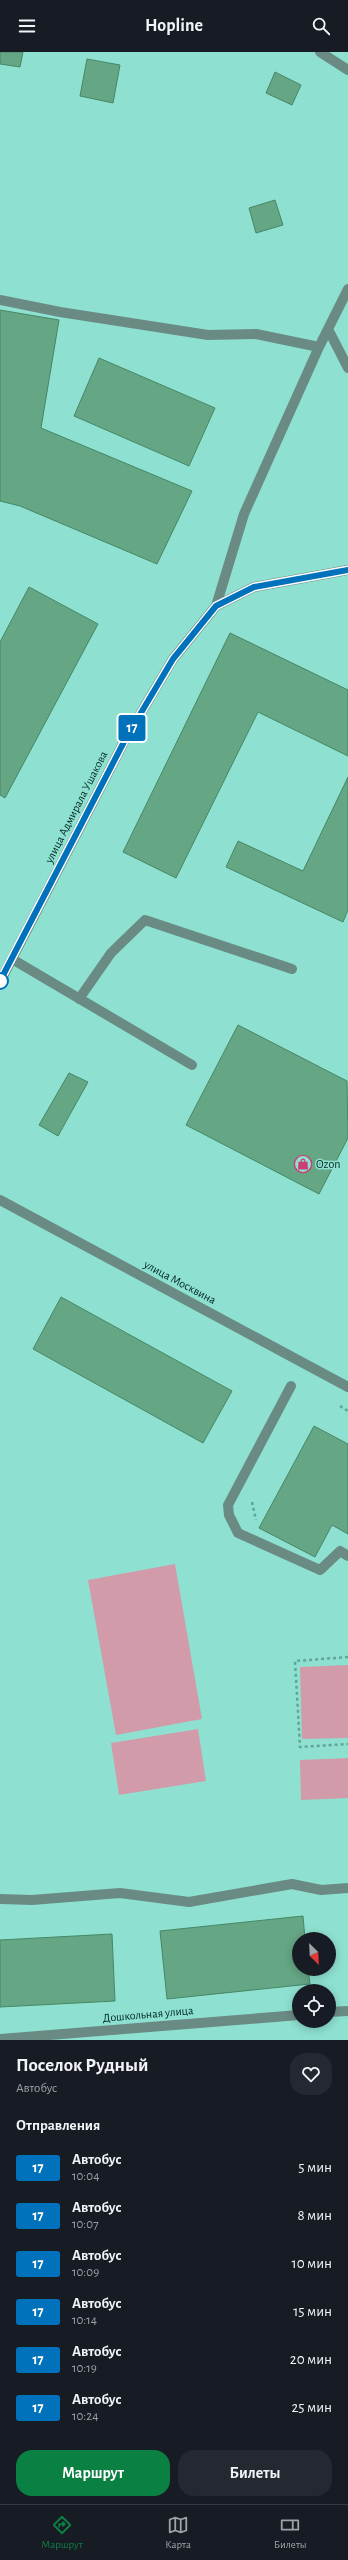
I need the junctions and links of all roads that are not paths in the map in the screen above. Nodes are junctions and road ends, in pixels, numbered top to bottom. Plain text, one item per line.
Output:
1 (320, 52) edge
2 (348, 70) edge
3 (348, 289) edge
4 (0, 300) edge
5 (328, 329) junction
6 (319, 347) junction
7 (348, 368) edge
8 (348, 570) edge
9 (216, 606) junction
10 (12, 960) junction
11 (292, 969) dead end
12 (0, 982) edge
13 (79, 999) junction
14 (192, 1065) dead end
15 (0, 1200) edge
16 (291, 1386) dead end
17 (348, 1387) edge
18 (348, 1556) edge
19 (348, 1888) edge
20 (0, 1898) edge
21 (348, 2011) edge
22 (336, 2012) edge
23 (292, 2016) edge
24 (0, 2039) edge

1 - 2 street
3 - 5 street
4 - 6 street
5 - 6 street
5 - 7 street
6 - 9 street
8 - 9 street, улица Адмирала Ушакова
9 - 10 street, улица Адмирала Ушакова
10 - 12 street, улица Адмирала Ушакова
10 - 13 street
11 - 13 street
13 - 14 street
15 - 17 street, улица Москвина
16 - 18 street
19 - 20 street
21 - 22 street
23 - 24 street, Дошкольная улица

